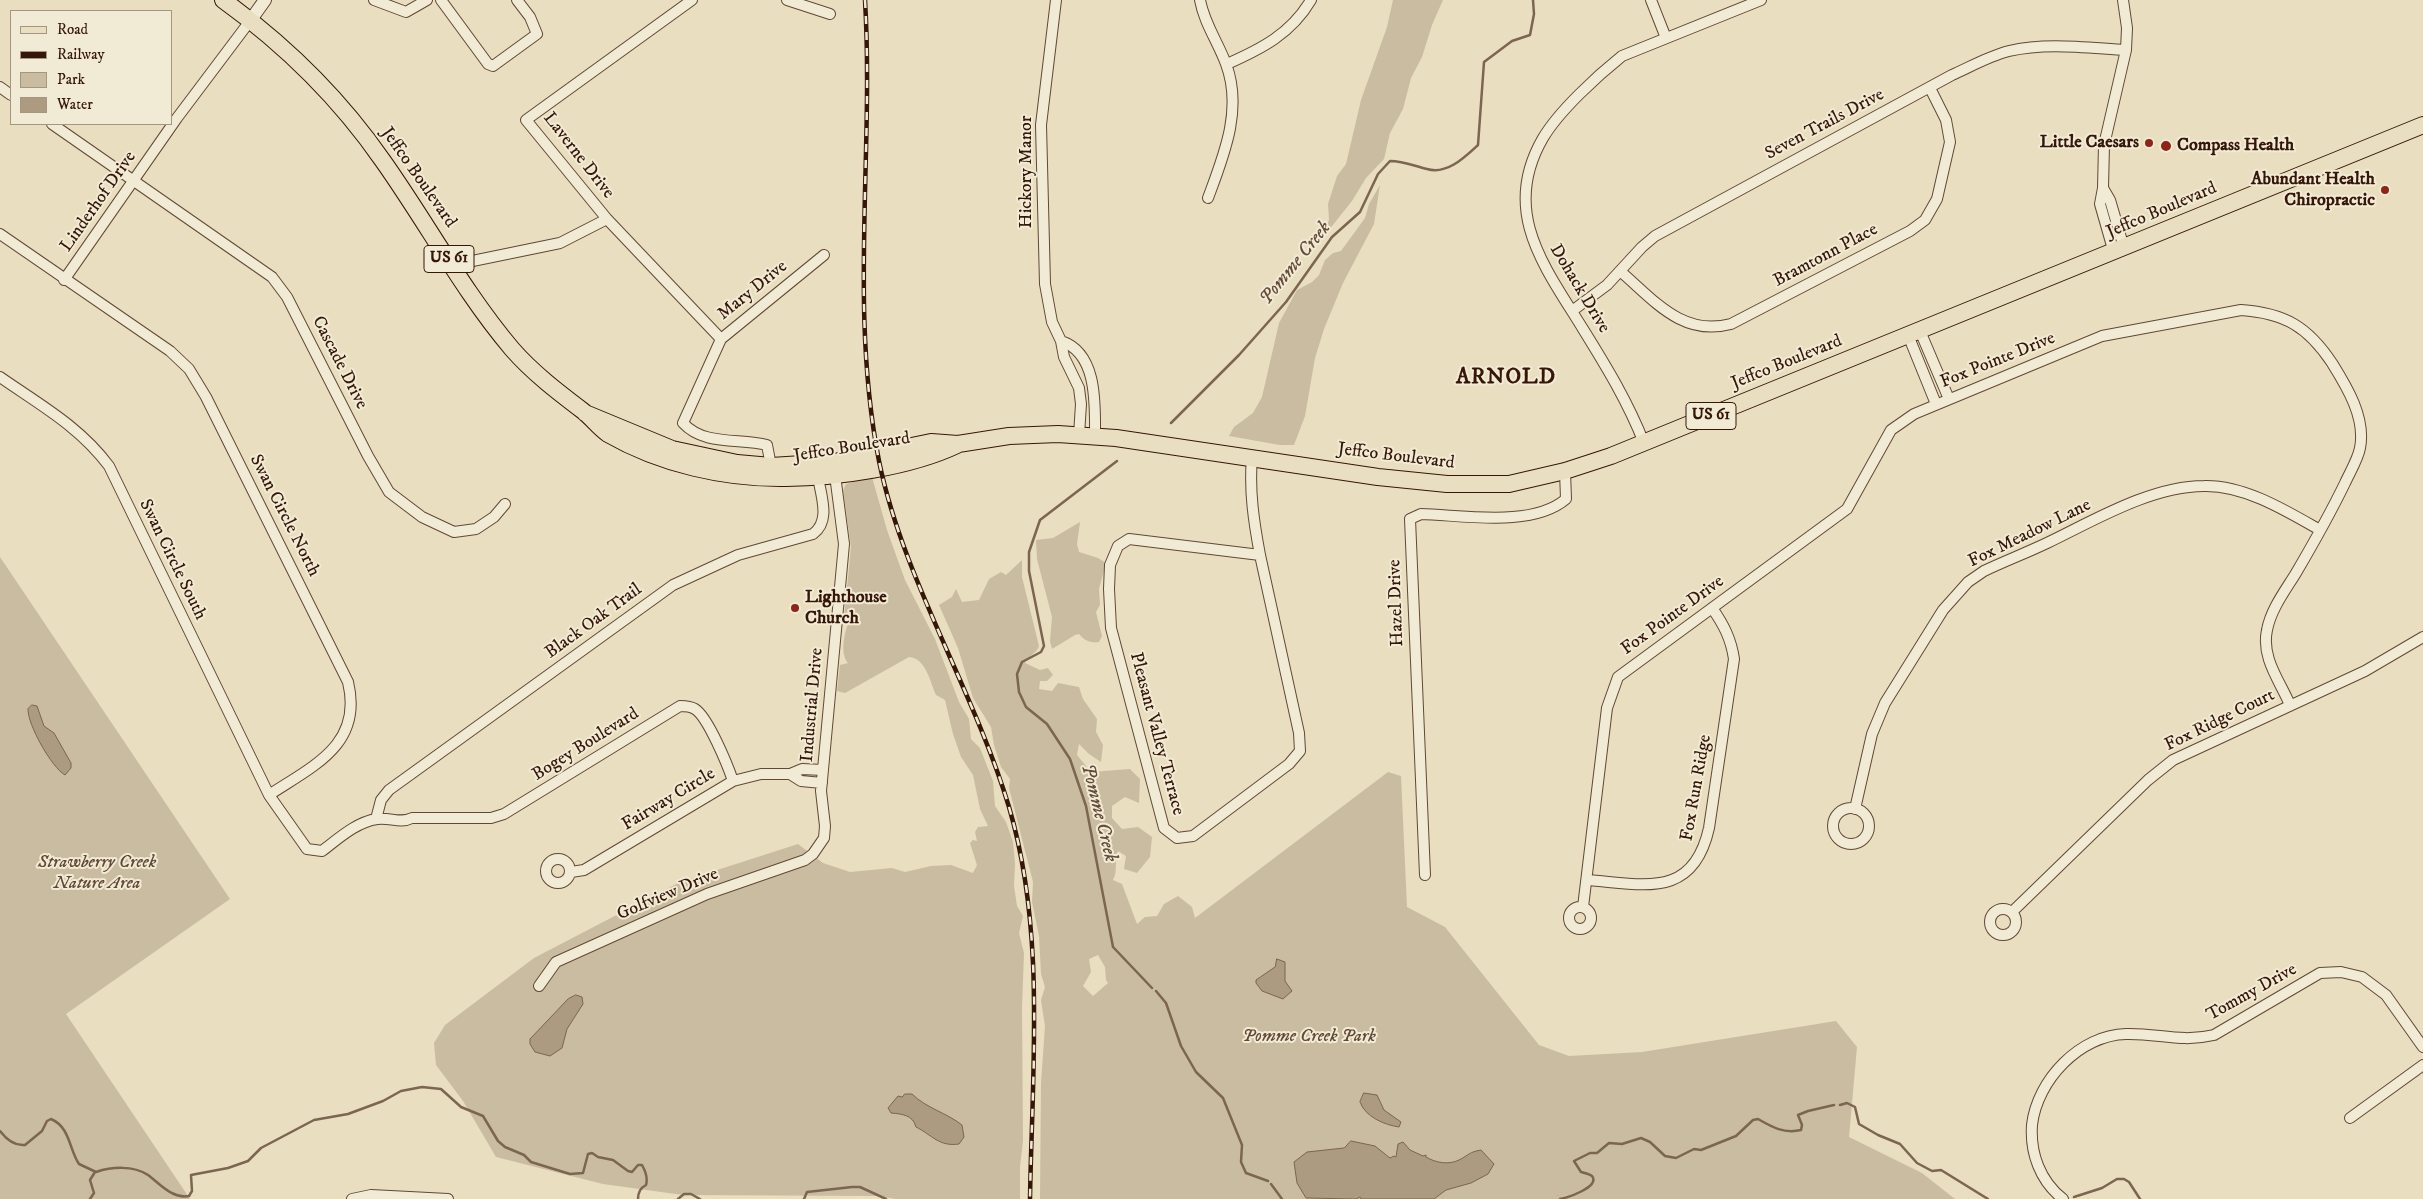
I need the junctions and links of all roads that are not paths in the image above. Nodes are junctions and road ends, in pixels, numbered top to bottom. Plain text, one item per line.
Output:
1 (223, 0) edge
2 (265, 0) edge
3 (374, 0) edge
4 (427, 0) edge
5 (441, 0) edge
6 (517, 0) edge
7 (692, 0) edge
8 (787, 0) edge
9 (1056, 0) edge
10 (1200, 0) edge
11 (1311, 0) edge
12 (1651, 0) edge
13 (1761, 0) edge
14 (2123, 0) edge
15 (830, 14) dead end
16 (250, 21) junction
17 (1666, 38) junction
18 (2126, 50) junction
19 (1227, 64) junction
20 (1930, 88) junction
21 (53, 125) edge
22 (2423, 125) edge
23 (133, 180) junction
24 (1208, 198) dead end
25 (607, 219) junction
26 (0, 234) edge
27 (2119, 250) junction
28 (824, 255) dead end
29 (453, 266) junction
30 (1620, 271) junction
31 (64, 280) junction
32 (1572, 311) junction
33 (1914, 333) junction
34 (721, 339) junction
35 (1062, 341) junction
36 (0, 377) edge
37 (1949, 399) junction
38 (1936, 404) junction
39 (585, 413) junction
40 (1087, 436) junction
41 (1644, 443) junction
42 (958, 444) junction
43 (1252, 458) junction
44 (771, 466) junction
45 (1565, 471) junction
46 (835, 475) junction
47 (818, 477) junction
48 (505, 504) dead end
49 (2320, 530) junction
50 (1260, 555) junction
51 (1712, 608) junction
52 (2423, 637) edge
53 (2290, 705) junction
54 (806, 769) junction
55 (824, 770) junction
56 (790, 774) junction
57 (733, 781) junction
58 (806, 782) junction
59 (822, 783) junction
60 (269, 794) junction
61 (1855, 808) dead end
62 (376, 819) junction
63 (818, 848) joint
64 (571, 872) dead end
65 (1425, 875) dead end
66 (1587, 880) junction
67 (1583, 907) dead end
68 (2012, 912) dead end
69 (539, 986) dead end
70 (2423, 1047) edge
71 (2423, 1065) edge
72 (2350, 1118) dead end
73 (352, 1199) edge
74 (448, 1199) edge
75 (2063, 1199) edge

1 - 16 main road, Jeffco Boulevard / US 61
2 - 16 street
3 - 4 street
5 - 6 street
7 - 25 street, Laverne Drive
8 - 15 street
9 - 35 street, Hickory Manor
10 - 19 street
11 - 19 street
12 - 17 street
13 - 17 street, Dohack Drive
14 - 18 street
16 - 23 street, Linderhof Drive
16 - 29 main road, Jeffco Boulevard / US 61
17 - 32 street, Dohack Drive
18 - 20 street, Seven Trails Drive
18 - 27 street
19 - 24 street
20 - 30 street, Seven Trails Drive
20 - 30 street, Bramtonn Place
21 - 23 street, Cascade Drive
22 - 27 main road, Jeffco Boulevard / US 61
23 - 31 street, Linderhof Drive
23 - 48 street, Cascade Drive
25 - 29 street
25 - 34 street, Laverne Drive
26 - 31 street
27 - 33 main road, Jeffco Boulevard / US 61
28 - 34 street, Mary Drive
29 - 39 main road, Jeffco Boulevard / US 61
30 - 32 street, Seven Trails Drive
31 - 60 street, Swan Circle North
32 - 41 street, Dohack Drive
33 - 37 street
33 - 38 street
33 - 41 main road, Jeffco Boulevard / US 61
34 - 44 street, Mary Drive
35 - 40 street, Hickory Manor
35 - 40 street, Hickory Manor
36 - 60 street, Swan Circle South
37 - 38 street, Fox Pointe Drive
37 - 49 street, Fox Pointe Drive
38 - 51 street, Fox Pointe Drive
39 - 44 main road, Jeffco Boulevard / US 61
39 - 47 main road, Jeffco Boulevard / US 61
40 - 42 main road, Jeffco Boulevard / US 61
40 - 43 main road, Jeffco Boulevard / US 61
41 - 45 main road, Jeffco Boulevard / US 61
42 - 44 main road, Jeffco Boulevard / US 61
42 - 46 main road, Jeffco Boulevard / US 61
43 - 45 main road, Jeffco Boulevard / US 61
43 - 50 street, Pleasant Valley Terrace
45 - 65 street, Hazel Drive
46 - 47 main road, Jeffco Boulevard / US 61
46 - 55 street, Industrial Drive
47 - 62 street, Black Oak Trail
49 - 53 street, Fox Pointe Drive
49 - 61 street, Fox Meadow Lane
50 - 50 street, Pleasant Valley Terrace
51 - 66 street, Fox Pointe Drive
51 - 66 street, Fox Run Ridge
52 - 53 street, Fox Ridge Court
53 - 68 street, Fox Ridge Court
54 - 55 street, Fairway Circle
54 - 56 street, Fairway Circle
54 - 58 street
55 - 59 street, Industrial Drive
56 - 57 street, Fairway Circle
56 - 58 street, Fairway Circle
57 - 62 street, Bogey Boulevard
57 - 64 street, Fairway Circle
58 - 59 street, Fairway Circle
59 - 63 street, Industrial Drive
60 - 62 street, Bogey Boulevard
63 - 69 street, Golfview Drive
66 - 67 street, Fox Pointe Drive
70 - 75 street, Tommy Drive
71 - 72 street
73 - 74 street

